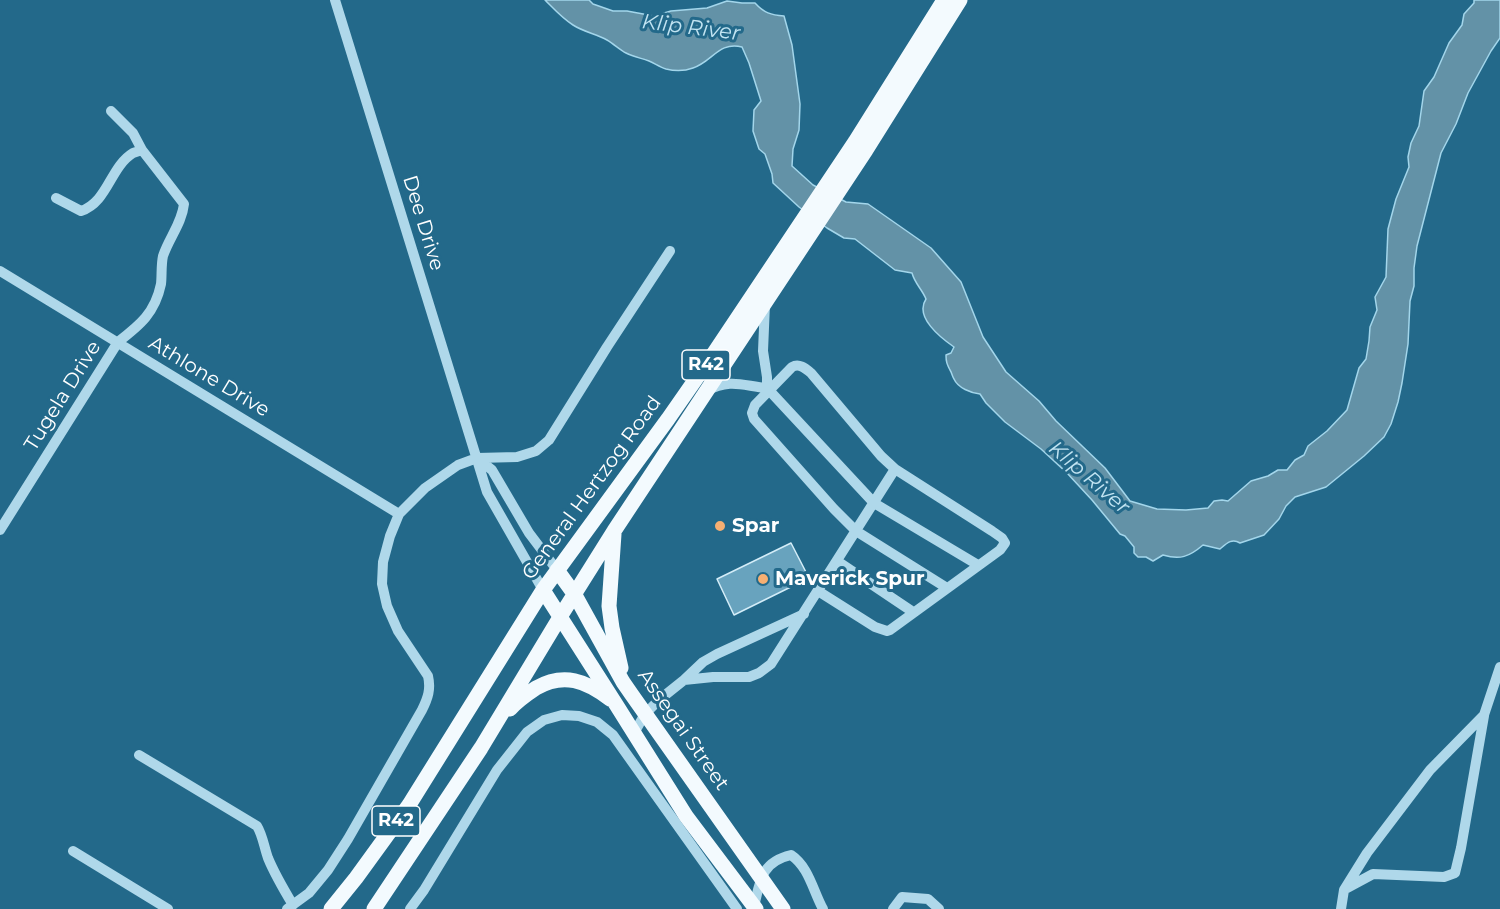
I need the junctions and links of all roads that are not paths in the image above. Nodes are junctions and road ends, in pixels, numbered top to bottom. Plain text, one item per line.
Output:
1 (335, 0) edge
2 (944, 0) edge
3 (960, 0) edge
4 (111, 111) dead end
5 (860, 146) junction
6 (142, 150) junction
7 (56, 198) dead end
8 (670, 251) dead end
9 (790, 252) junction
10 (0, 271) edge
11 (765, 302) junction
12 (118, 342) junction
13 (768, 389) junction
14 (706, 392) junction
15 (477, 458) junction
16 (895, 470) junction
17 (874, 503) junction
18 (399, 514) junction
19 (0, 530) edge
20 (614, 531) junction
21 (856, 531) junction
22 (837, 561) junction
23 (978, 565) junction
24 (557, 570) junction
25 (947, 588) junction
26 (543, 590) junction
27 (818, 591) junction
28 (574, 595) junction
29 (913, 612) junction
30 (804, 614) junction
31 (560, 617) junction
32 (1500, 667) edge
33 (684, 680) junction
34 (623, 682) junction
35 (615, 702) junction
36 (645, 714) junction
37 (1484, 715) junction
38 (491, 731) junction
39 (634, 734) junction
40 (139, 755) dead end
41 (73, 851) dead end
42 (761, 878) junction
43 (1344, 890) junction
44 (290, 907) edge
45 (755, 908) edge
46 (168, 909) edge
47 (331, 909) edge
48 (374, 909) edge
49 (410, 909) edge
50 (737, 909) edge
51 (783, 909) edge
52 (823, 909) edge
53 (893, 909) edge
54 (939, 909) edge
55 (1341, 909) edge

1 - 15 street, Dee Drive
2 - 5 main road, General Hertzog Road / R42
3 - 5 main road, General Hertzog Road / R42
4 - 6 street
5 - 9 main road, General Hertzog Road / R42
6 - 7 street
6 - 12 street, Tugela Drive
8 - 15 street
9 - 11 main road, General Hertzog Road / R42
9 - 24 main road, General Hertzog Road / R42
10 - 12 street, Athlone Drive
11 - 13 street
11 - 14 main road, General Hertzog Road / R42
12 - 18 street, Athlone Drive
12 - 19 street, Tugela Drive
13 - 14 street
13 - 16 street
13 - 17 street
13 - 21 street
14 - 20 main road, General Hertzog Road / R42
15 - 18 street
15 - 24 street, Dee Drive
15 - 26 street, Dee Drive
16 - 17 street
16 - 23 street
17 - 21 street
17 - 23 street
18 - 44 street
20 - 28 main road, General Hertzog Road / R42
20 - 34 main road
21 - 22 street
21 - 25 street
22 - 27 street
22 - 29 street
23 - 25 street
24 - 26 main road, General Hertzog Road / R42
24 - 28 main road, Assegai Street
25 - 29 street
26 - 31 main road, Assegai Street
26 - 47 main road, General Hertzog Road / R42
27 - 29 street
27 - 30 street
28 - 31 main road, General Hertzog Road / R42
28 - 34 main road, Assegai Street
30 - 33 street
30 - 33 street
31 - 35 main road, Assegai Street
31 - 38 main road, General Hertzog Road / R42
32 - 37 street
33 - 36 street
34 - 36 main road, Assegai Street
35 - 38 main road
35 - 39 main road, Assegai Street
36 - 39 street
36 - 42 main road, Assegai Street
37 - 43 street
37 - 43 street
38 - 48 main road, General Hertzog Road / R42
39 - 45 main road, Assegai Street
40 - 44 street
41 - 46 street
42 - 45 street
42 - 51 main road, Assegai Street
42 - 52 street
43 - 55 street
49 - 50 street
53 - 54 street

